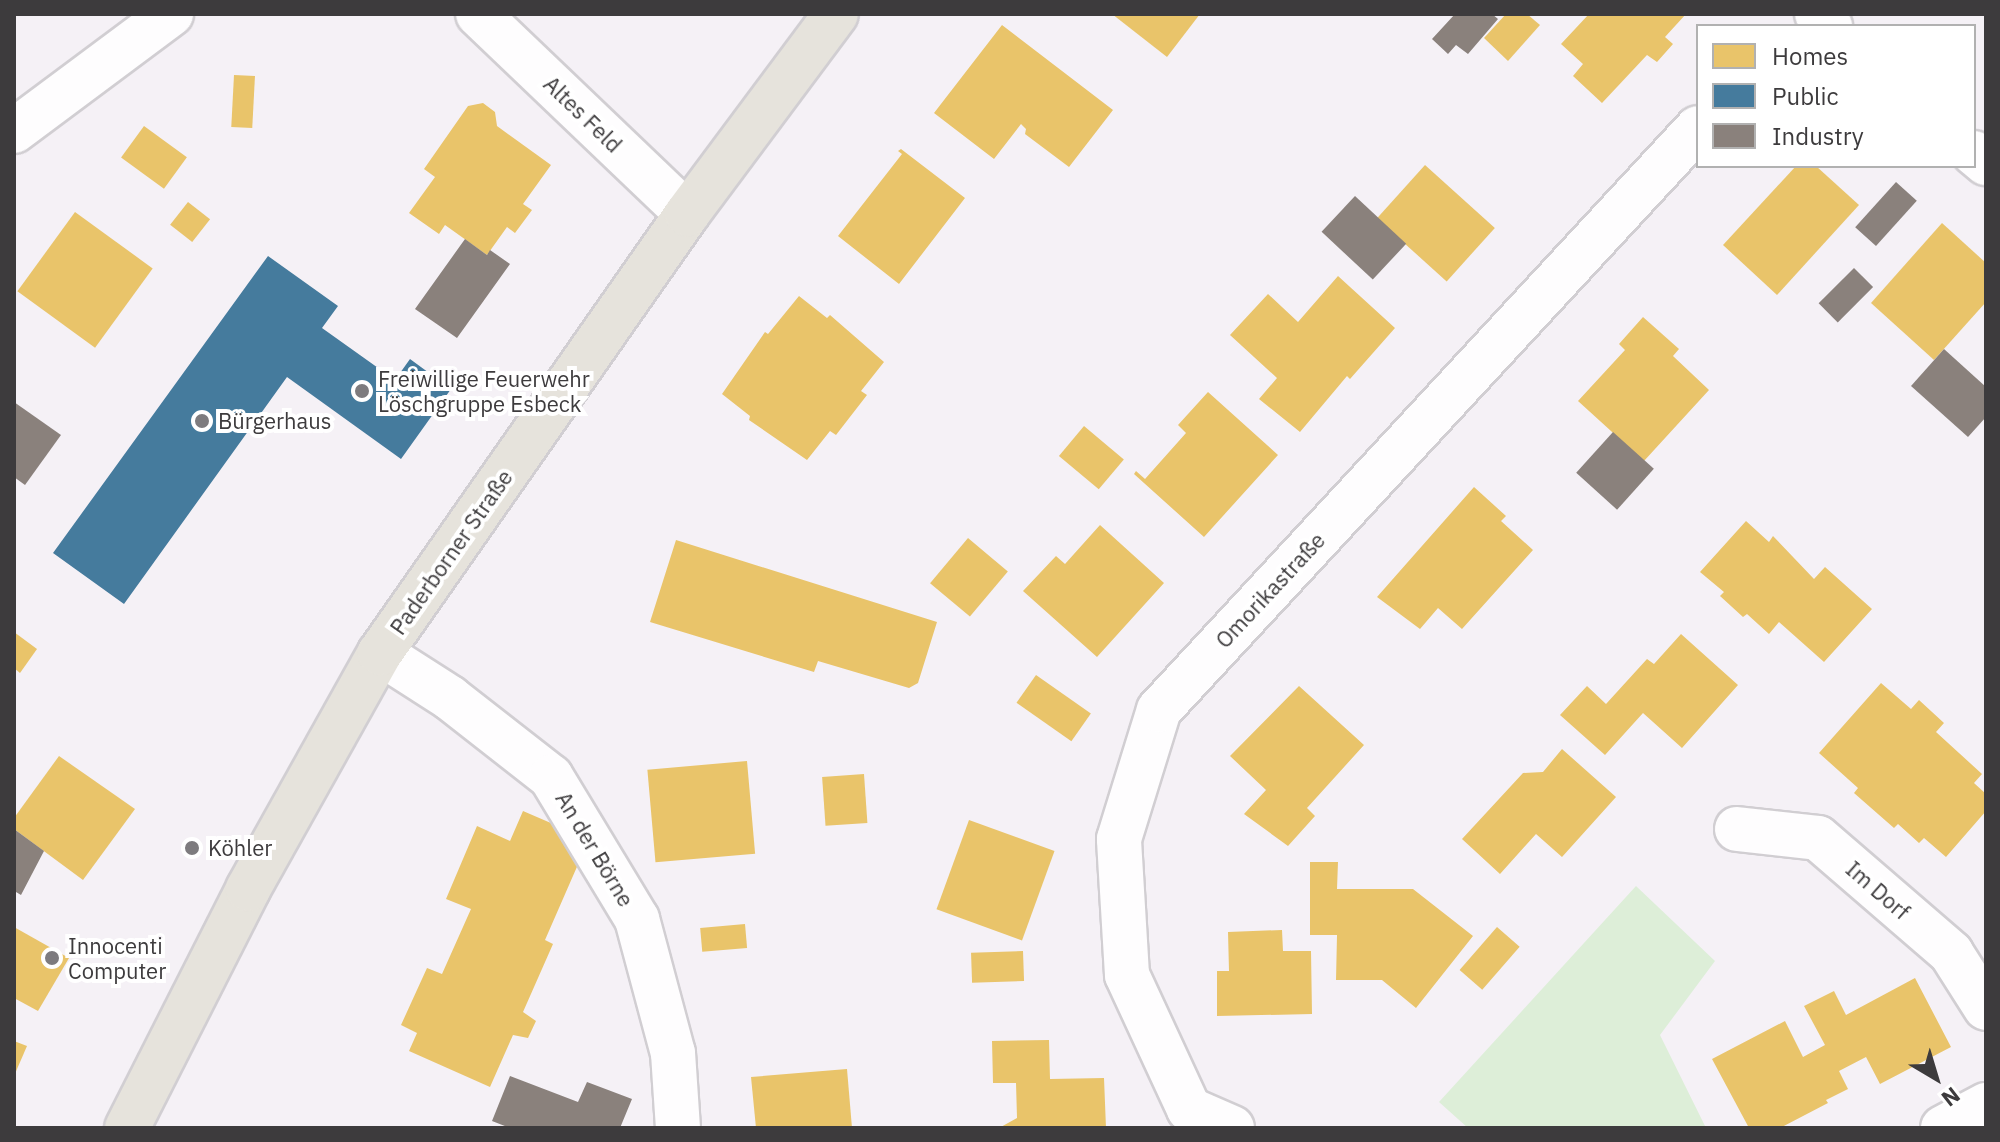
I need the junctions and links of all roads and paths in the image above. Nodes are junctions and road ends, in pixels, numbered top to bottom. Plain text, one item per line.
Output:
1 (171, 14) edge
2 (478, 14) edge
3 (836, 14) edge
4 (1696, 130) edge
5 (14, 131) edge
6 (687, 214) junction
7 (380, 653) junction
8 (1737, 829) dead end
9 (1986, 1008) edge
10 (1986, 1105) edge
11 (127, 1128) edge
12 (678, 1128) edge
13 (1232, 1128) edge
14 (1943, 1128) edge

1 - 5 street
2 - 6 street, Altes Feld
3 - 6 main road, Paderborner Straße
4 - 13 street, Omorikastraße
6 - 7 main road, Paderborner Straße
7 - 11 main road, Paderborner Straße
7 - 12 street, An der Börne
8 - 9 street, Im Dorf
10 - 14 street

